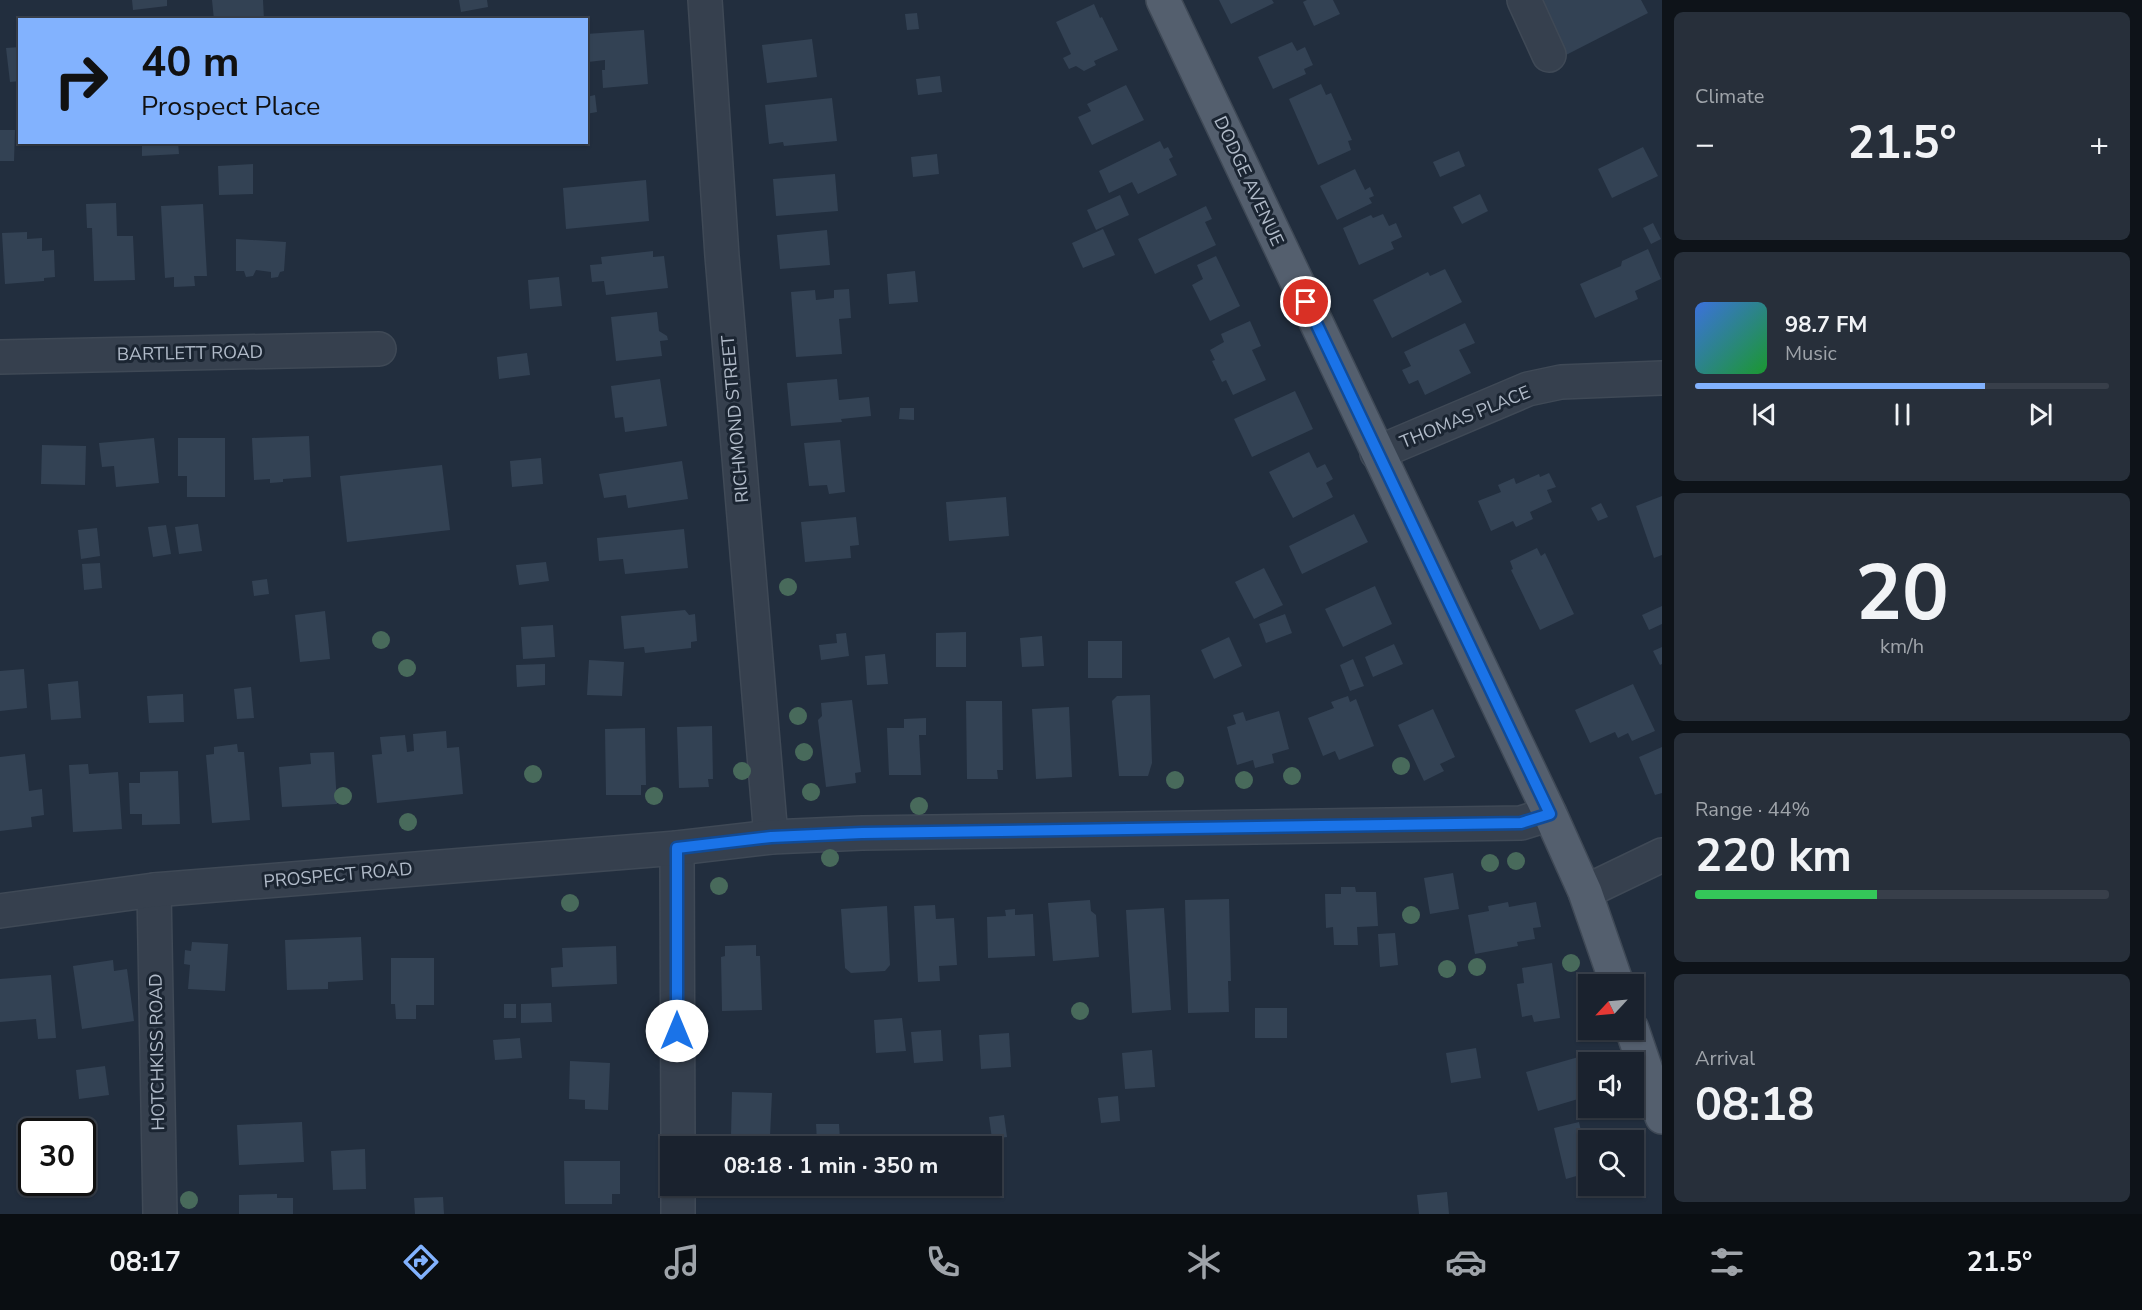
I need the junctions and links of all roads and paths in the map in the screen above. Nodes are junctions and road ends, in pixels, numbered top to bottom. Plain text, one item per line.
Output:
1 (705, 0) edge
2 (1163, 0) edge
3 (1524, 0) edge
4 (1549, 55) dead end
5 (379, 349) dead end
6 (0, 357) edge
7 (1662, 378) edge
8 (1377, 453) junction
9 (1550, 814) junction
10 (771, 837) junction
11 (677, 848) junction
12 (1662, 855) edge
13 (154, 890) junction
14 (1585, 892) junction
15 (0, 911) edge
16 (1614, 974) edge
17 (1636, 1040) edge
18 (1662, 1117) edge
19 (678, 1136) edge
20 (678, 1196) edge
21 (160, 1214) edge
22 (678, 1214) edge

1 - 10 street, RICHMOND STREET
2 - 8 main road, DODGE AVENUE
3 - 4 street
5 - 6 street, BARTLETT ROAD
7 - 8 street, THOMAS PLACE
8 - 9 main road, DODGE AVENUE
9 - 10 street, PROSPECT ROAD
9 - 14 main road, DODGE AVENUE
10 - 11 street, PROSPECT ROAD
11 - 13 street, PROSPECT ROAD
11 - 19 street
12 - 14 street
13 - 15 street, PROSPECT ROAD
13 - 21 street, HOTCHKISS ROAD
14 - 16 main road, DODGE AVENUE
17 - 18 main road
20 - 22 street

